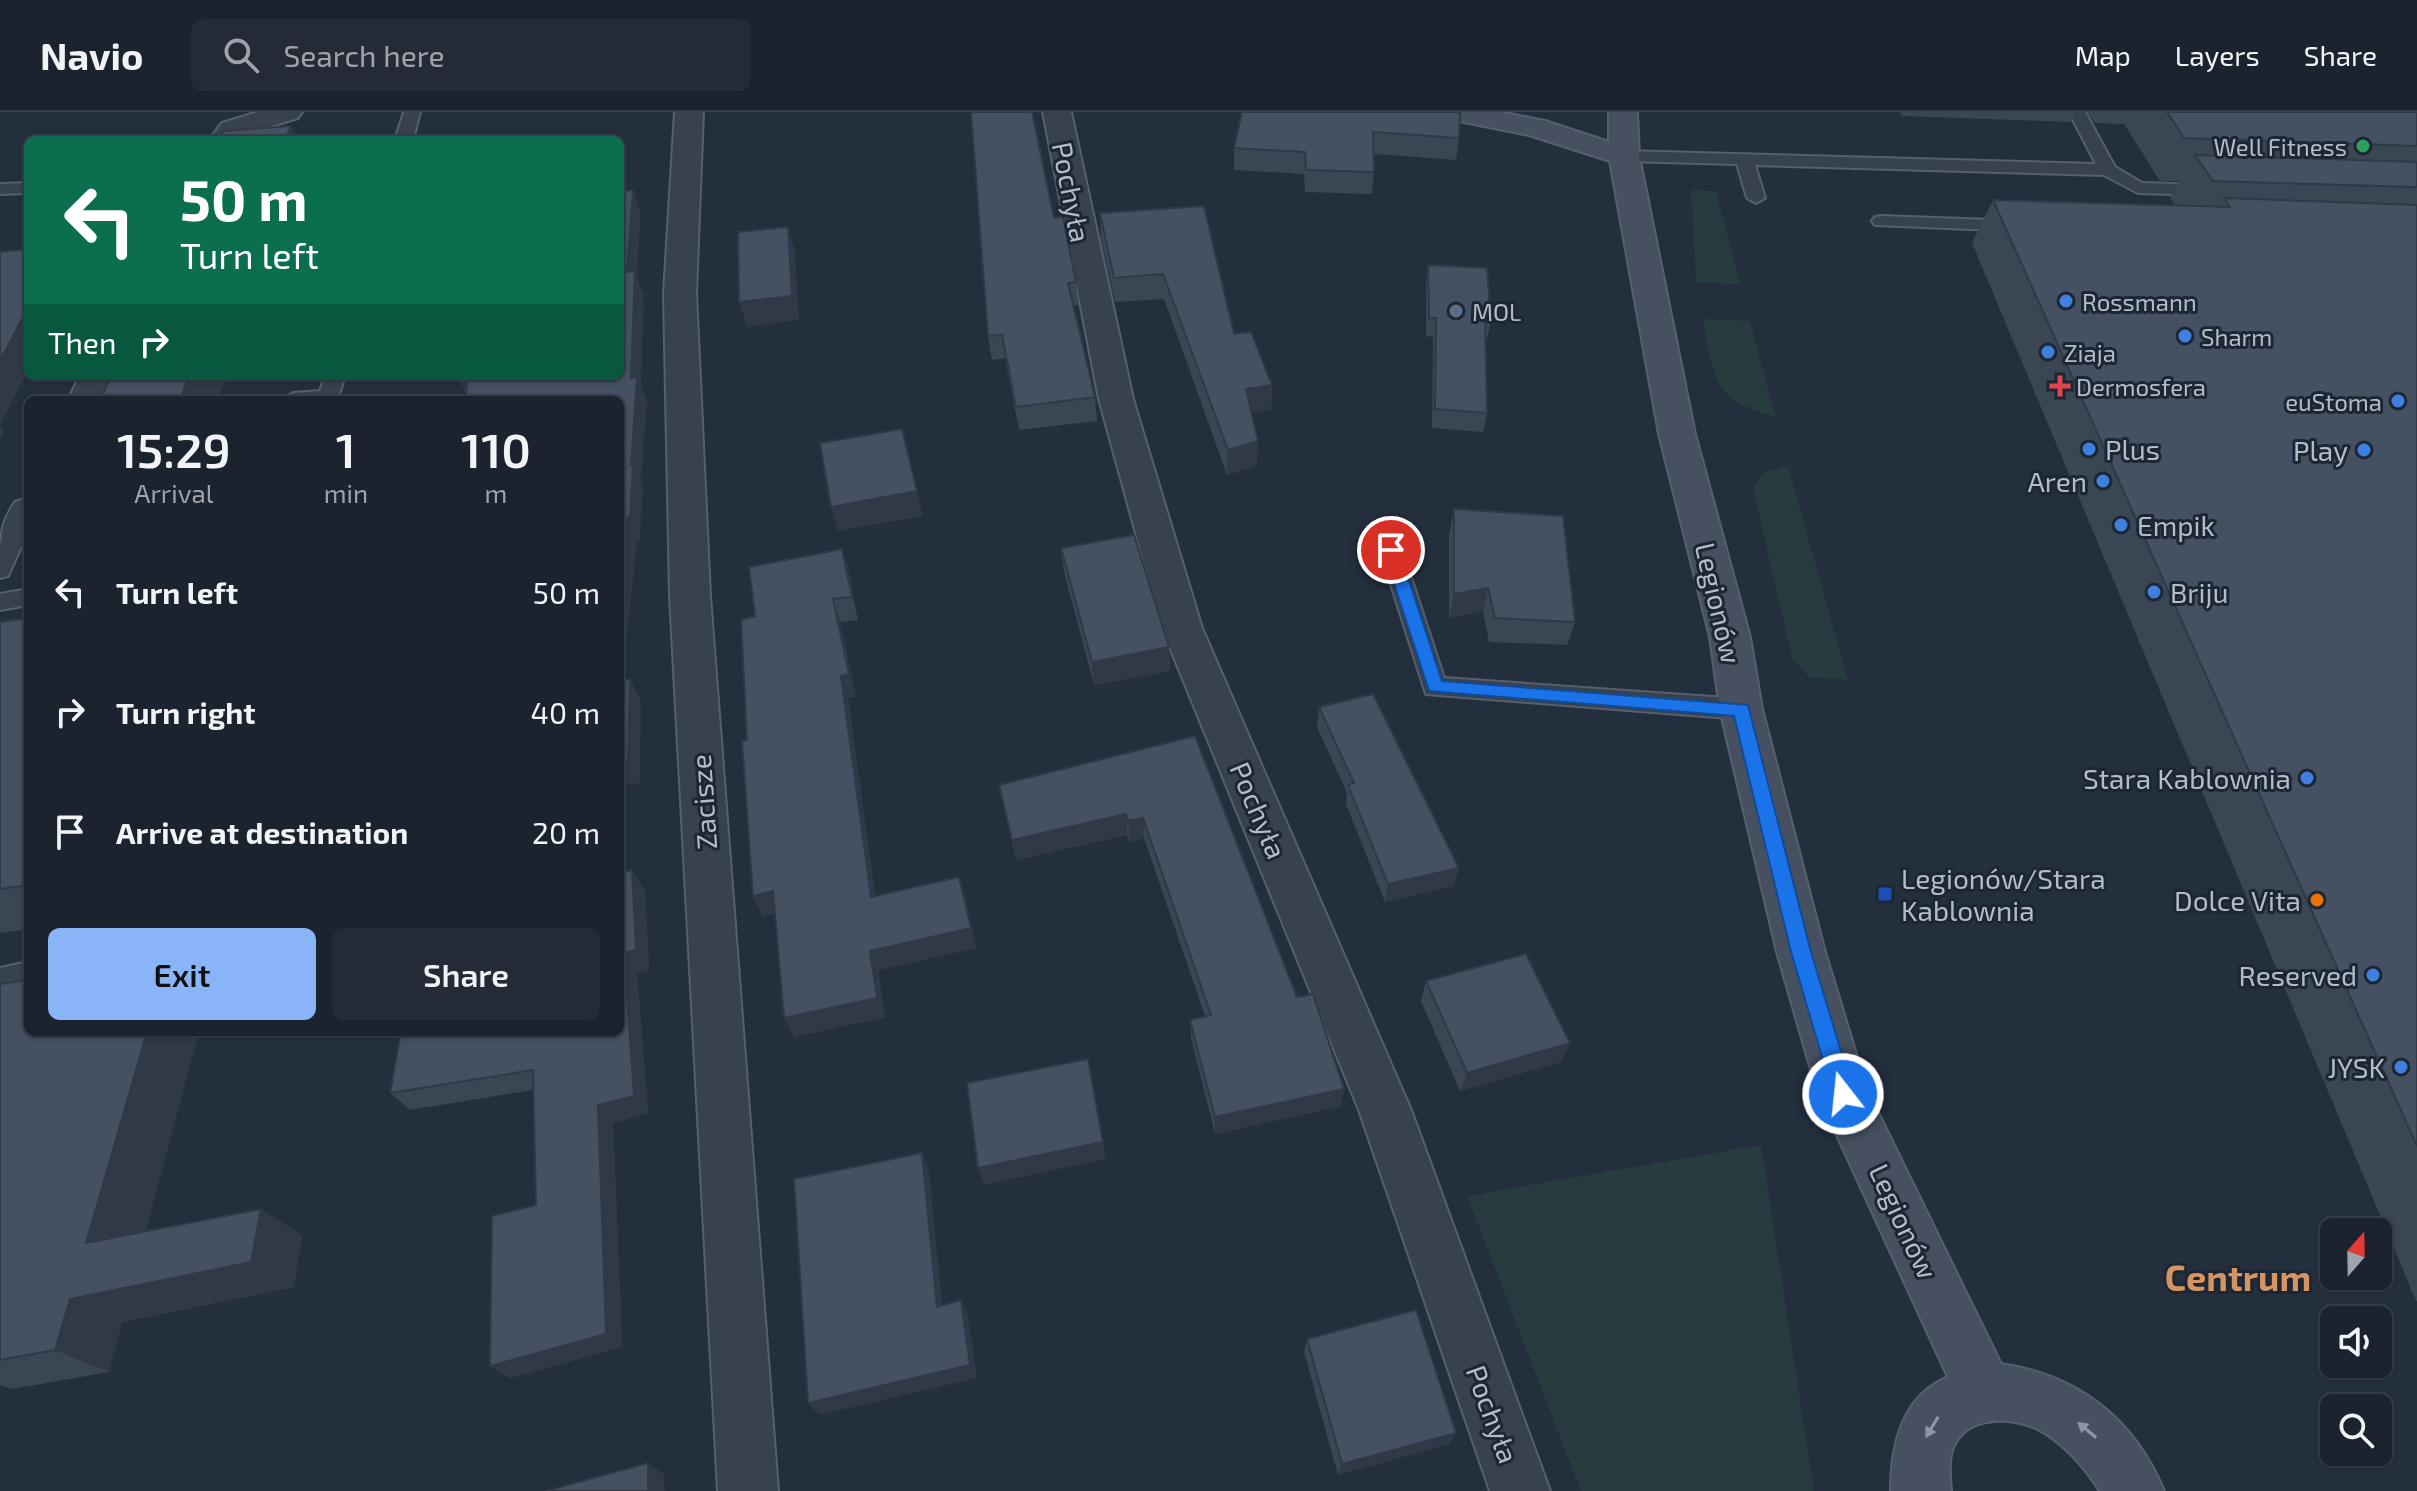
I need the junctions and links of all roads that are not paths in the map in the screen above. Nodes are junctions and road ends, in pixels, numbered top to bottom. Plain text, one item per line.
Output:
1 (412, 112) edge
2 (689, 112) edge
3 (1057, 112) edge
4 (1454, 112) edge
5 (2077, 112) edge
6 (281, 113) edge
7 (1623, 117) edge
8 (1535, 127) junction
9 (226, 136) edge
10 (405, 136) edge
11 (1624, 156) junction
12 (1744, 158) junction
13 (2108, 170) junction
14 (24, 188) edge
15 (0, 189) edge
16 (2231, 191) edge
17 (1756, 198) dead end
18 (1881, 221) dead end
19 (2039, 226) edge
20 (22, 524) edge
21 (1391, 550) dead end
22 (0, 570) edge
23 (24, 598) edge
24 (0, 602) edge
25 (1741, 709) junction
26 (24, 976) edge
27 (0, 981) edge
28 (1985, 1392) junction
29 (748, 1491) edge
30 (1520, 1491) edge
31 (1921, 1491) edge
32 (2134, 1491) edge

1 - 10 lane
2 - 29 street, Zacisze
3 - 30 street, Pochyła
4 - 8 street
5 - 13 lane
6 - 9 street
7 - 8 street
7 - 11 street, Legionów
8 - 11 street
11 - 12 lane
11 - 25 street, Legionów
12 - 13 lane
12 - 17 lane
13 - 16 lane
14 - 15 lane
18 - 19 lane
20 - 22 lane
21 - 25 lane
23 - 24 lane
25 - 28 street, Legionów
26 - 27 lane
28 -> 31 street
32 -> 28 street

